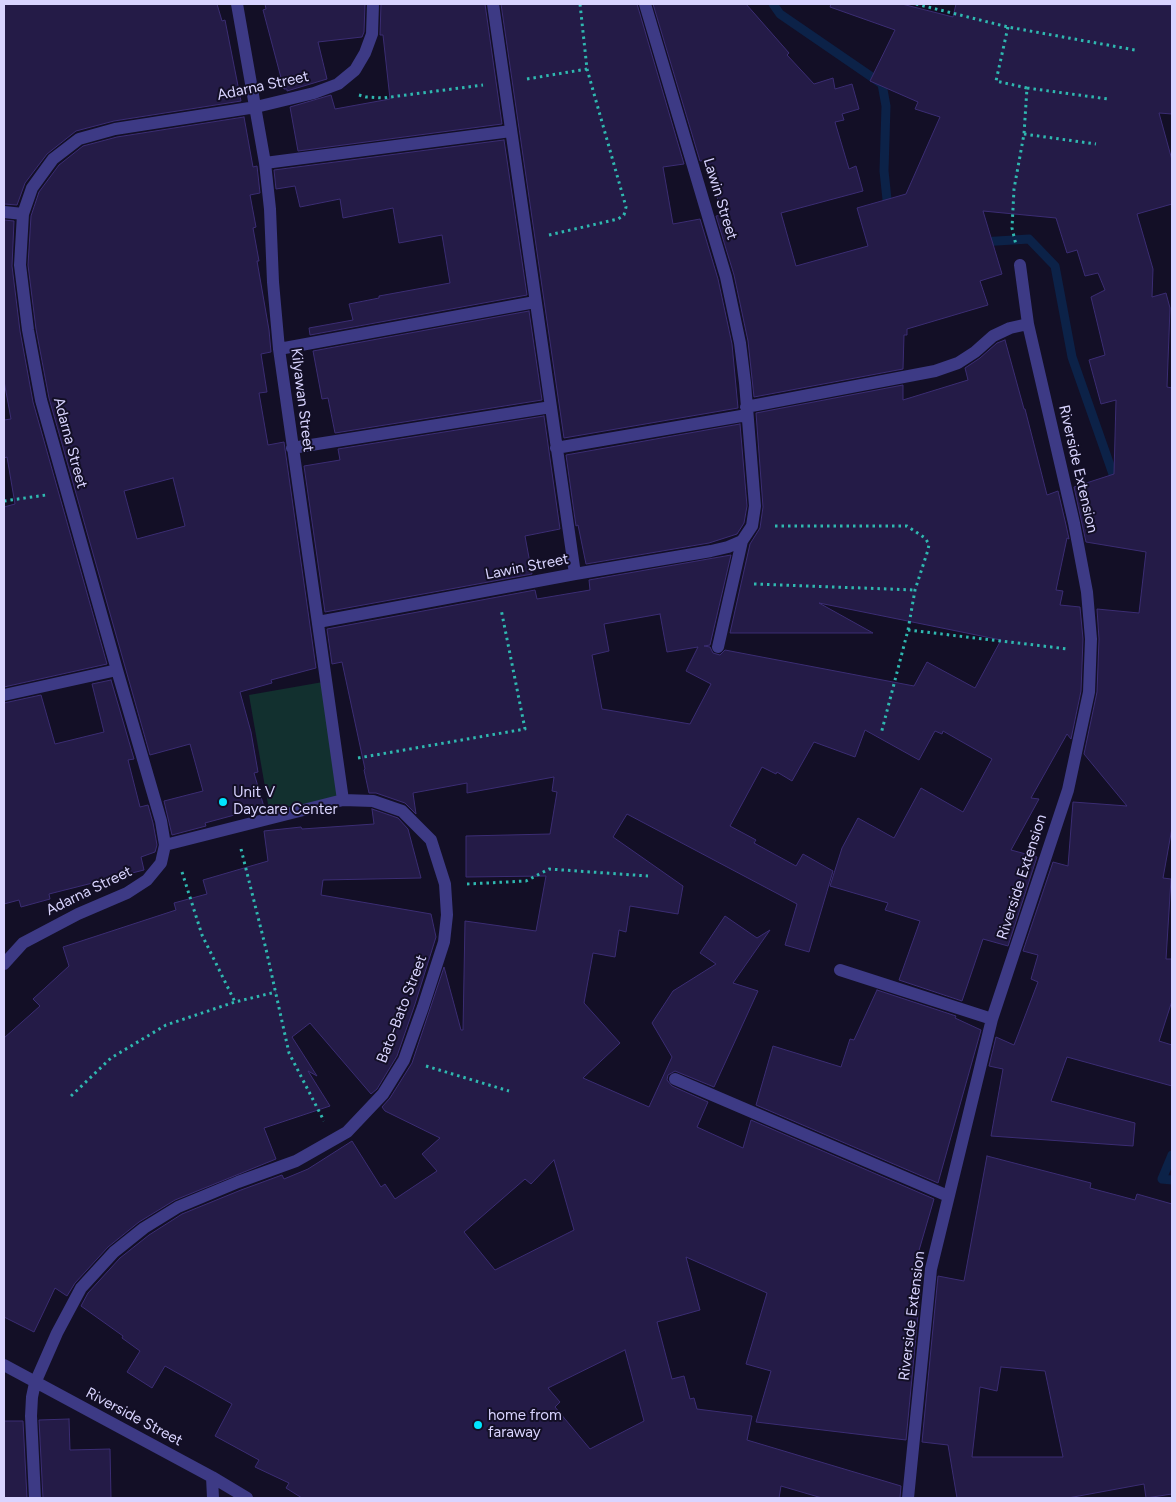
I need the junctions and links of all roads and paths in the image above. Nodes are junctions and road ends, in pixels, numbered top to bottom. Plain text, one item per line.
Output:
1 (237, 4) edge
2 (373, 4) edge
3 (493, 4) edge
4 (580, 4) edge
5 (645, 4) edge
6 (916, 4) edge
7 (1008, 27) junction
8 (1135, 50) dead end
9 (587, 69) junction
10 (504, 82) junction
11 (338, 84) junction
12 (1027, 88) junction
13 (1108, 99) dead end
14 (256, 107) junction
15 (511, 131) junction
16 (1024, 134) junction
17 (1096, 144) dead end
18 (265, 163) junction
19 (4, 212) edge
20 (23, 214) junction
21 (1012, 228) dead end
22 (527, 240) junction
23 (1020, 265) dead end
24 (536, 302) junction
25 (1028, 324) junction
26 (279, 349) junction
27 (551, 407) junction
28 (747, 411) junction
29 (292, 448) junction
30 (556, 448) junction
31 (66, 491) junction
32 (4, 501) edge
33 (752, 526) junction
34 (742, 541) junction
35 (575, 574) junction
36 (733, 582) junction
37 (498, 589) junction
38 (916, 590) junction
39 (318, 622) junction
40 (908, 630) junction
41 (718, 647) dead end
42 (1091, 652) junction
43 (117, 670) junction
44 (4, 695) edge
45 (881, 734) dead end
46 (338, 762) junction
47 (343, 800) junction
48 (235, 826) junction
49 (165, 845) junction
50 (648, 876) dead end
51 (445, 884) junction
52 (4, 964) edge
53 (840, 970) dead end
54 (276, 992) junction
55 (235, 1002) junction
56 (992, 1018) junction
57 (404, 1060) junction
58 (675, 1079) dead end
59 (509, 1091) dead end
60 (71, 1096) dead end
61 (334, 1140) junction
62 (948, 1196) junction
63 (4, 1365) edge
64 (36, 1383) junction
65 (212, 1477) junction
66 (35, 1498) edge
67 (213, 1498) edge
68 (248, 1498) edge
69 (908, 1498) edge

1 - 14 street, Kilyawan Street
2 - 11 street, Adarna Street
3 - 10 street
4 - 9 path
5 - 28 street, Lawin Street
6 - 7 path
7 - 8 path
7 - 12 path
9 - 10 path
9 - 22 path
10 - 11 path
10 - 15 street
11 - 14 street, Adarna Street
12 - 13 path
12 - 16 path
14 - 18 street, Kilyawan Street
14 - 20 street, Adarna Street
15 - 18 street
15 - 22 street
16 - 17 path
16 - 21 path
18 - 26 street, Kilyawan Street
19 - 20 street
20 - 31 street, Adarna Street
22 - 24 street
23 - 25 street, Riverside Extension
24 - 26 street
24 - 27 street
25 - 28 street
25 - 42 street, Riverside Extension
26 - 29 street, Kilyawan Street
27 - 29 street
27 - 30 street
28 - 30 street
28 - 33 street, Lawin Street
29 - 39 street, Kilyawan Street
30 - 35 street
31 - 32 path
31 - 43 street, Adarna Street
33 - 34 street, Lawin Street
33 - 38 path
34 - 35 street, Lawin Street
34 - 36 street, Lawin Street
35 - 37 street, Lawin Street
36 - 38 path
36 - 41 street, Lawin Street
37 - 39 street, Lawin Street
37 - 46 path
38 - 40 path
39 - 46 street, Kilyawan Street
40 - 42 path
40 - 45 path
42 - 56 street, Riverside Extension
43 - 44 street
43 - 49 street, Adarna Street
46 - 47 street, Kilyawan Street
47 - 48 street, Bato-Bato Street
47 - 51 street, Bato-Bato Street
48 - 49 street, Bato-Bato Street
48 - 54 path
49 - 52 street, Adarna Street
49 - 55 path
50 - 51 path
51 - 57 street, Bato-Bato Street
53 - 56 street
54 - 55 path
54 - 61 path
55 - 60 path
56 - 62 street, Riverside Extension
57 - 59 path
57 - 61 street, Bato-Bato Street
58 - 62 street
61 - 64 street, Bato-Bato Street
62 - 69 street, Riverside Extension
63 - 64 street, Riverside Street
64 - 65 street, Riverside Street
64 - 66 street, Bato-Bato Street
65 - 67 street
65 - 68 street, Riverside Street

